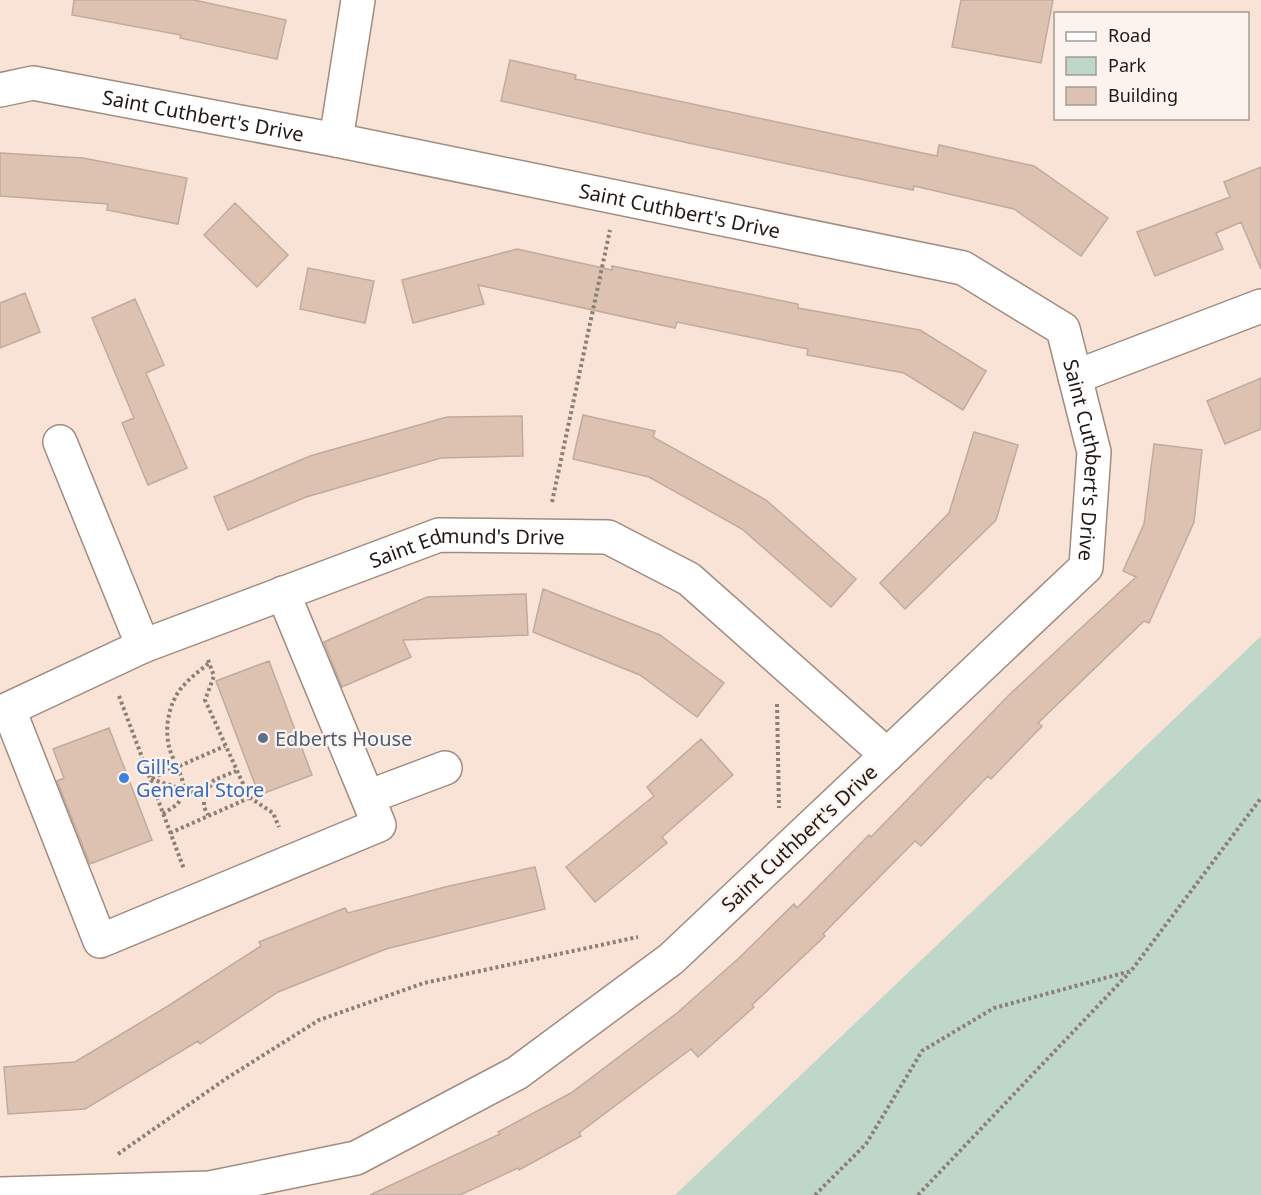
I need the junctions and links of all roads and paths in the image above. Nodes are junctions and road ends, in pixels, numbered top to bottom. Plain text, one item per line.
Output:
1 (358, 0) edge
2 (0, 90) edge
3 (336, 140) junction
4 (617, 197) junction
5 (1261, 306) edge
6 (1075, 377) junction
7 (60, 442) dead end
8 (545, 535) junction
9 (283, 593) junction
10 (195, 626) junction
11 (143, 646) junction
12 (775, 656) junction
13 (209, 663) junction
14 (5, 711) edge
15 (127, 716) dead end
16 (225, 746) junction
17 (887, 755) junction
18 (177, 766) junction
19 (445, 768) dead end
20 (236, 771) junction
21 (150, 779) junction
22 (184, 789) junction
23 (204, 796) junction
24 (249, 797) junction
25 (368, 797) junction
26 (1261, 798) edge
27 (163, 814) junction
28 (208, 816) junction
29 (170, 833) junction
30 (780, 855) junction
31 (295, 860) junction
32 (195, 901) junction
33 (642, 936) dead end
34 (1131, 971) junction
35 (112, 1159) dead end
36 (0, 1194) edge
37 (815, 1195) edge
38 (918, 1195) edge

1 - 3 street
2 - 3 street, Saint Cuthbert's Drive
3 - 4 street, Saint Cuthbert's Drive
4 - 6 street, Saint Cuthbert's Drive
4 - 8 path
5 - 6 street
6 - 17 street, Saint Cuthbert's Drive
7 - 11 street
8 - 9 street, Saint Edmund's Drive
8 - 12 street, Saint Edmund's Drive
9 - 10 street, Saint Edmund's Drive
9 - 25 street
10 - 11 street, Saint Edmund's Drive
10 - 13 path
11 - 14 street, Saint Edmund's Drive
12 - 17 street, Saint Edmund's Drive
12 - 30 path
13 - 16 path
13 - 18 path
14 - 32 street
15 - 21 path
16 - 18 path
16 - 20 path
17 - 30 street, Saint Cuthbert's Drive
18 - 21 path
18 - 22 path
19 - 25 street
20 - 23 path
20 - 24 path
21 - 22 path
21 - 27 path
22 - 23 path
22 - 27 path
23 - 28 path
24 - 28 path
24 - 31 path
25 - 31 street
26 - 34 path
27 - 29 path
28 - 29 path
29 - 32 path
30 - 36 street, Saint Cuthbert's Drive
31 - 32 street
33 - 35 path
34 - 37 path
34 - 38 path

